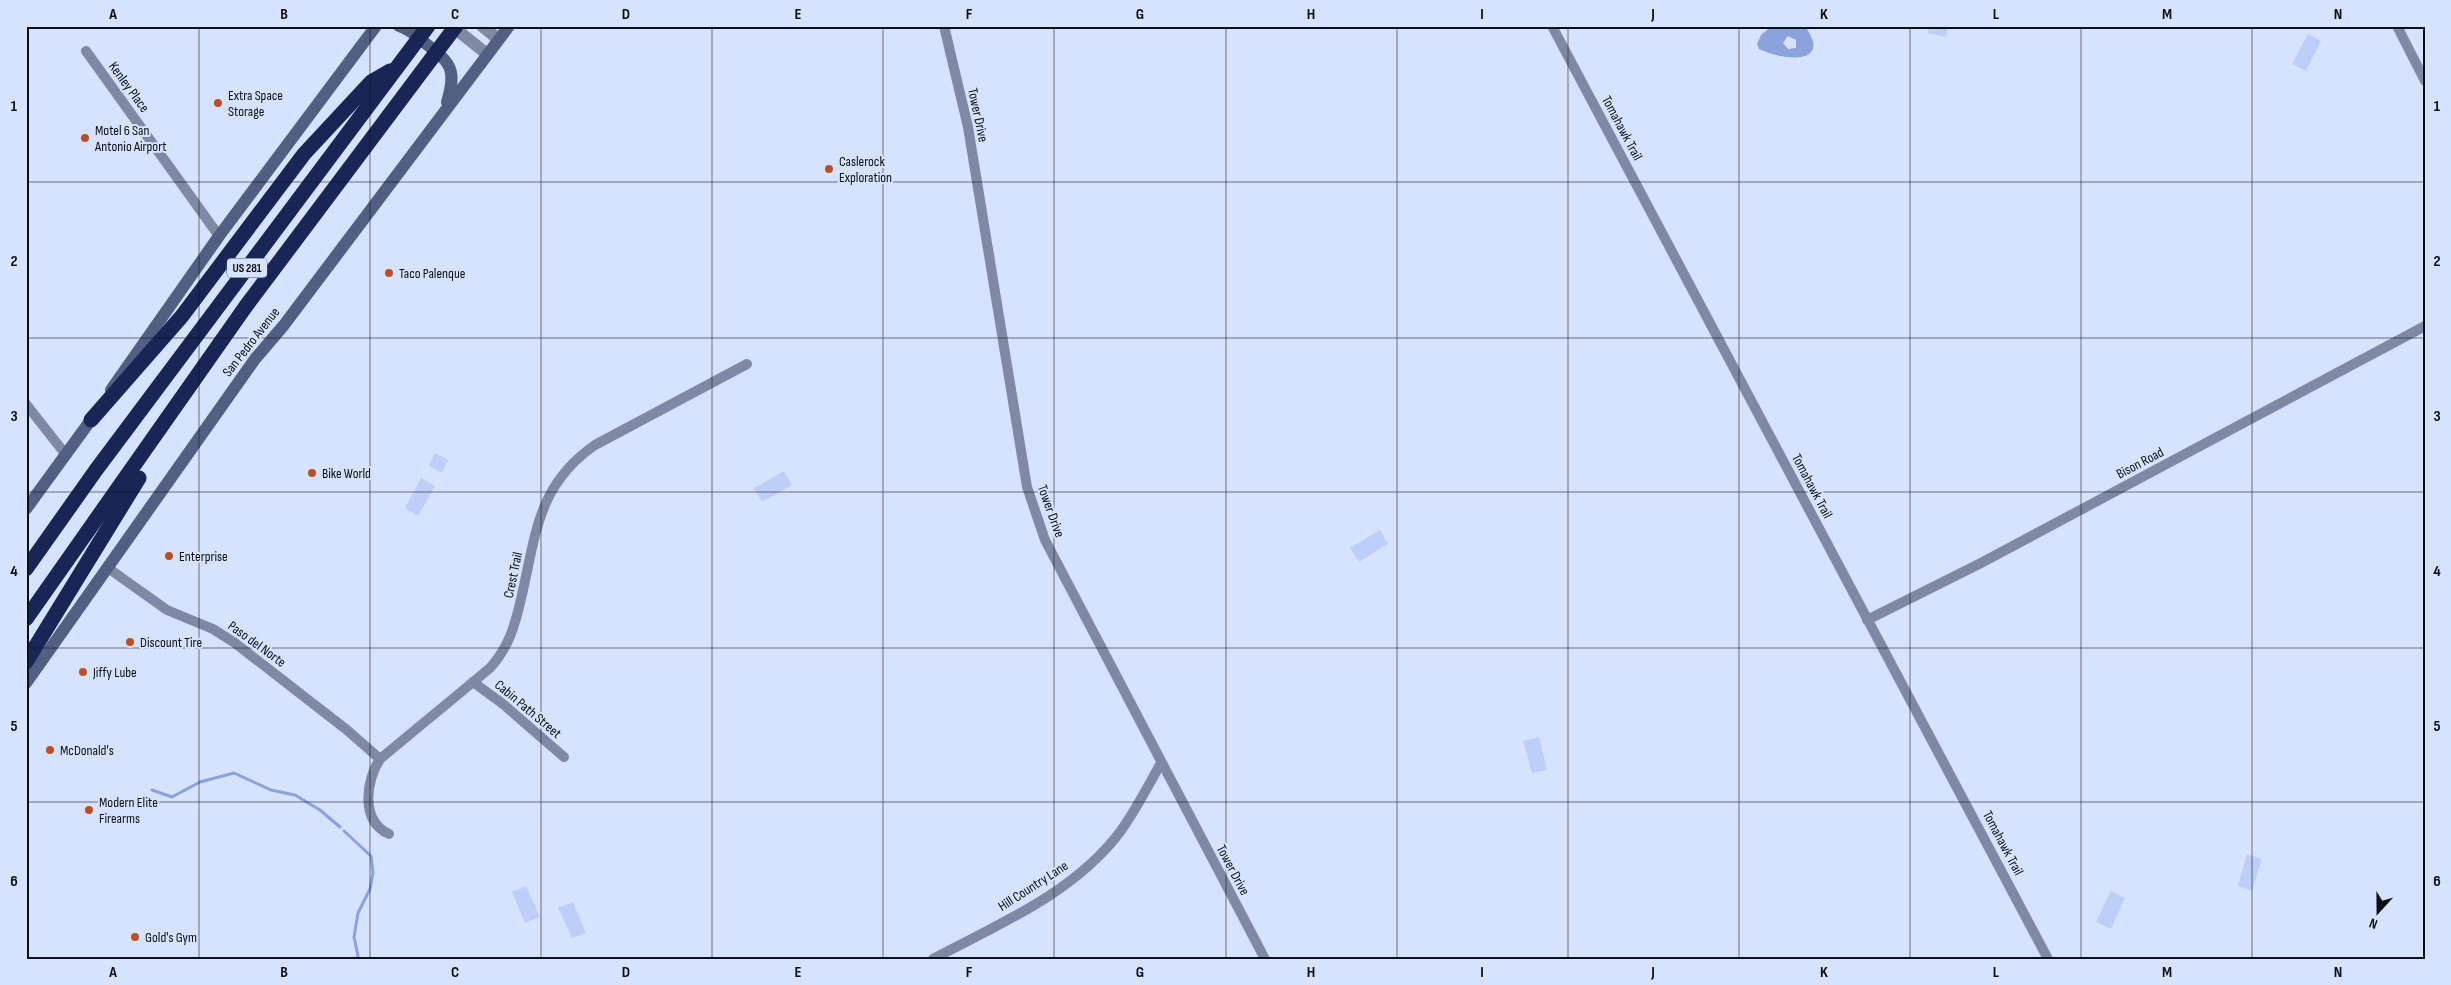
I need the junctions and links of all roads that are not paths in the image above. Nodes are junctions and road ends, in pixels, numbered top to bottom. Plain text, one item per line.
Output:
1 (388, 26) edge
2 (399, 26) edge
3 (428, 26) edge
4 (452, 26) edge
5 (456, 26) edge
6 (482, 26) edge
7 (508, 26) edge
8 (944, 26) edge
9 (1552, 26) edge
10 (2397, 26) edge
11 (373, 30) edge
12 (498, 39) junction
13 (86, 51) dead end
14 (487, 54) junction
15 (402, 61) junction
16 (2425, 81) edge
17 (445, 109) junction
18 (219, 236) junction
19 (246, 306) junction
20 (2425, 326) edge
21 (746, 364) dead end
22 (26, 404) edge
23 (91, 420) junction
24 (66, 455) junction
25 (26, 510) edge
26 (108, 568) junction
27 (26, 569) edge
28 (26, 619) edge
29 (1867, 620) junction
30 (26, 662) edge
31 (473, 682) junction
32 (26, 683) edge
33 (564, 757) dead end
34 (380, 759) junction
35 (1161, 763) junction
36 (389, 834) dead end
37 (933, 959) edge
38 (1265, 959) edge
39 (2048, 959) edge

1 - 11 main road
2 - 17 main road
3 - 15 highway, US 281
4 - 14 street
5 - 19 highway, US 281
6 - 12 street
7 - 12 main road, San Pedro Avenue
8 - 35 street, Tower Drive
9 - 29 street, Tomahawk Trail
10 - 16 street
11 - 18 main road
12 - 14 main road, San Pedro Avenue
13 - 18 street, Kenley Place
14 - 17 main road, San Pedro Avenue
15 - 23 highway
15 - 27 highway, US 281
17 - 26 main road, San Pedro Avenue
18 - 23 main road
19 - 28 highway, US 281
19 - 30 highway
20 - 29 street, Bison Road
21 - 31 street, Crest Trail
22 - 24 street
23 - 24 main road
24 - 25 main road
26 - 32 main road, San Pedro Avenue
26 - 34 street, Paso del Norte
29 - 39 street, Tomahawk Trail
31 - 33 street, Cabin Path Street
31 - 34 street, Crest Trail
34 - 36 street, Crest Trail
35 - 37 street, Hill Country Lane
35 - 38 street, Tower Drive

